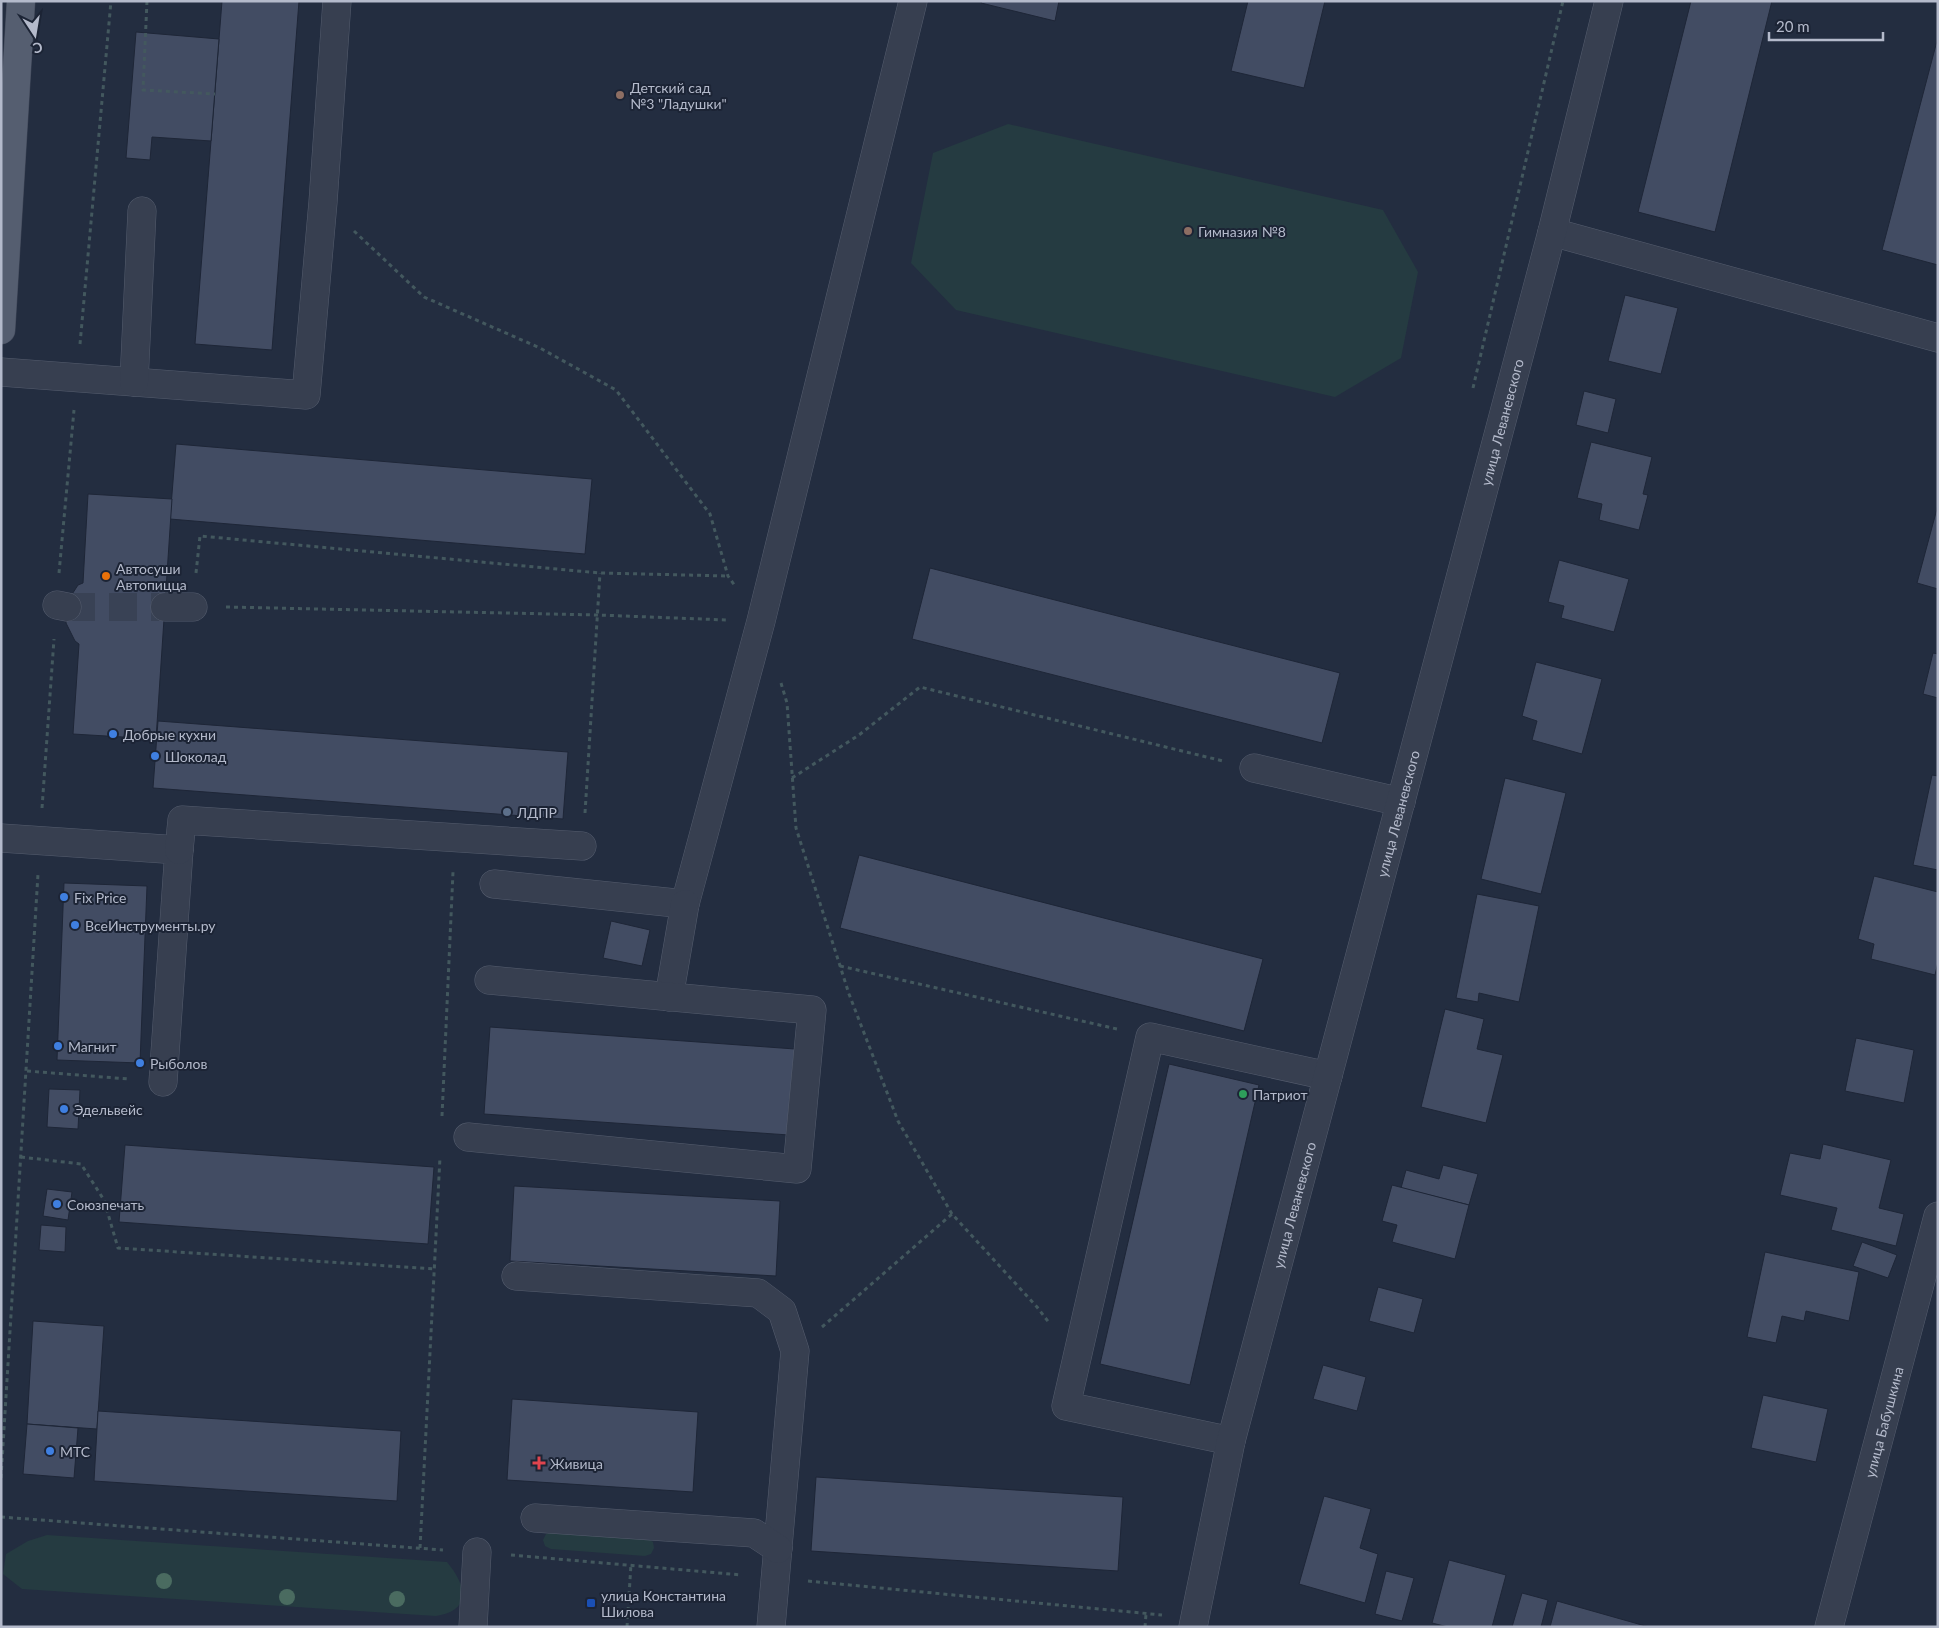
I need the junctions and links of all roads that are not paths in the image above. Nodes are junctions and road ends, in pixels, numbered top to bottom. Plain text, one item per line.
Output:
1 (21, 1) edge
2 (337, 1) edge
3 (913, 1) edge
4 (1609, 1) edge
5 (142, 211) dead end
6 (1552, 232) junction
7 (1, 330) edge
8 (1938, 338) edge
9 (1, 372) edge
10 (134, 382) junction
11 (165, 607) tunnel mouth
12 (193, 607) road end
13 (1254, 768) road end
14 (1401, 802) junction
15 (1, 838) edge
16 (582, 846) road end
17 (179, 850) junction
18 (494, 884) dead end
19 (685, 904) junction
20 (489, 980) dead end
21 (668, 997) junction
22 (1328, 1076) junction
23 (163, 1082) road end
24 (468, 1137) dead end
25 (1938, 1216) edge
26 (516, 1276) dead end
27 (1231, 1440) junction
28 (535, 1518) dead end
29 (778, 1549) junction
30 (477, 1552) road end
31 (1193, 1622) edge
32 (473, 1627) edge
33 (771, 1627) edge
34 (1829, 1627) edge

1 - 7 main road
2 - 10 street
3 - 19 street
4 - 6 street, улица Леваневского
5 - 10 street
6 - 8 street
6 - 14 street, улица Леваневского
9 - 10 street
11 - 12 street
13 - 14 street
14 - 22 street, улица Леваневского
15 - 17 street
16 - 17 street
17 - 23 street
18 - 19 street
19 - 21 street
20 - 21 street
21 - 24 street
22 - 27 street, улица Леваневского
22 - 27 street
25 - 34 street, улица Бабушкина
26 - 29 street
27 - 31 street, улица Леваневского
28 - 29 street
29 - 33 street
30 - 32 street

